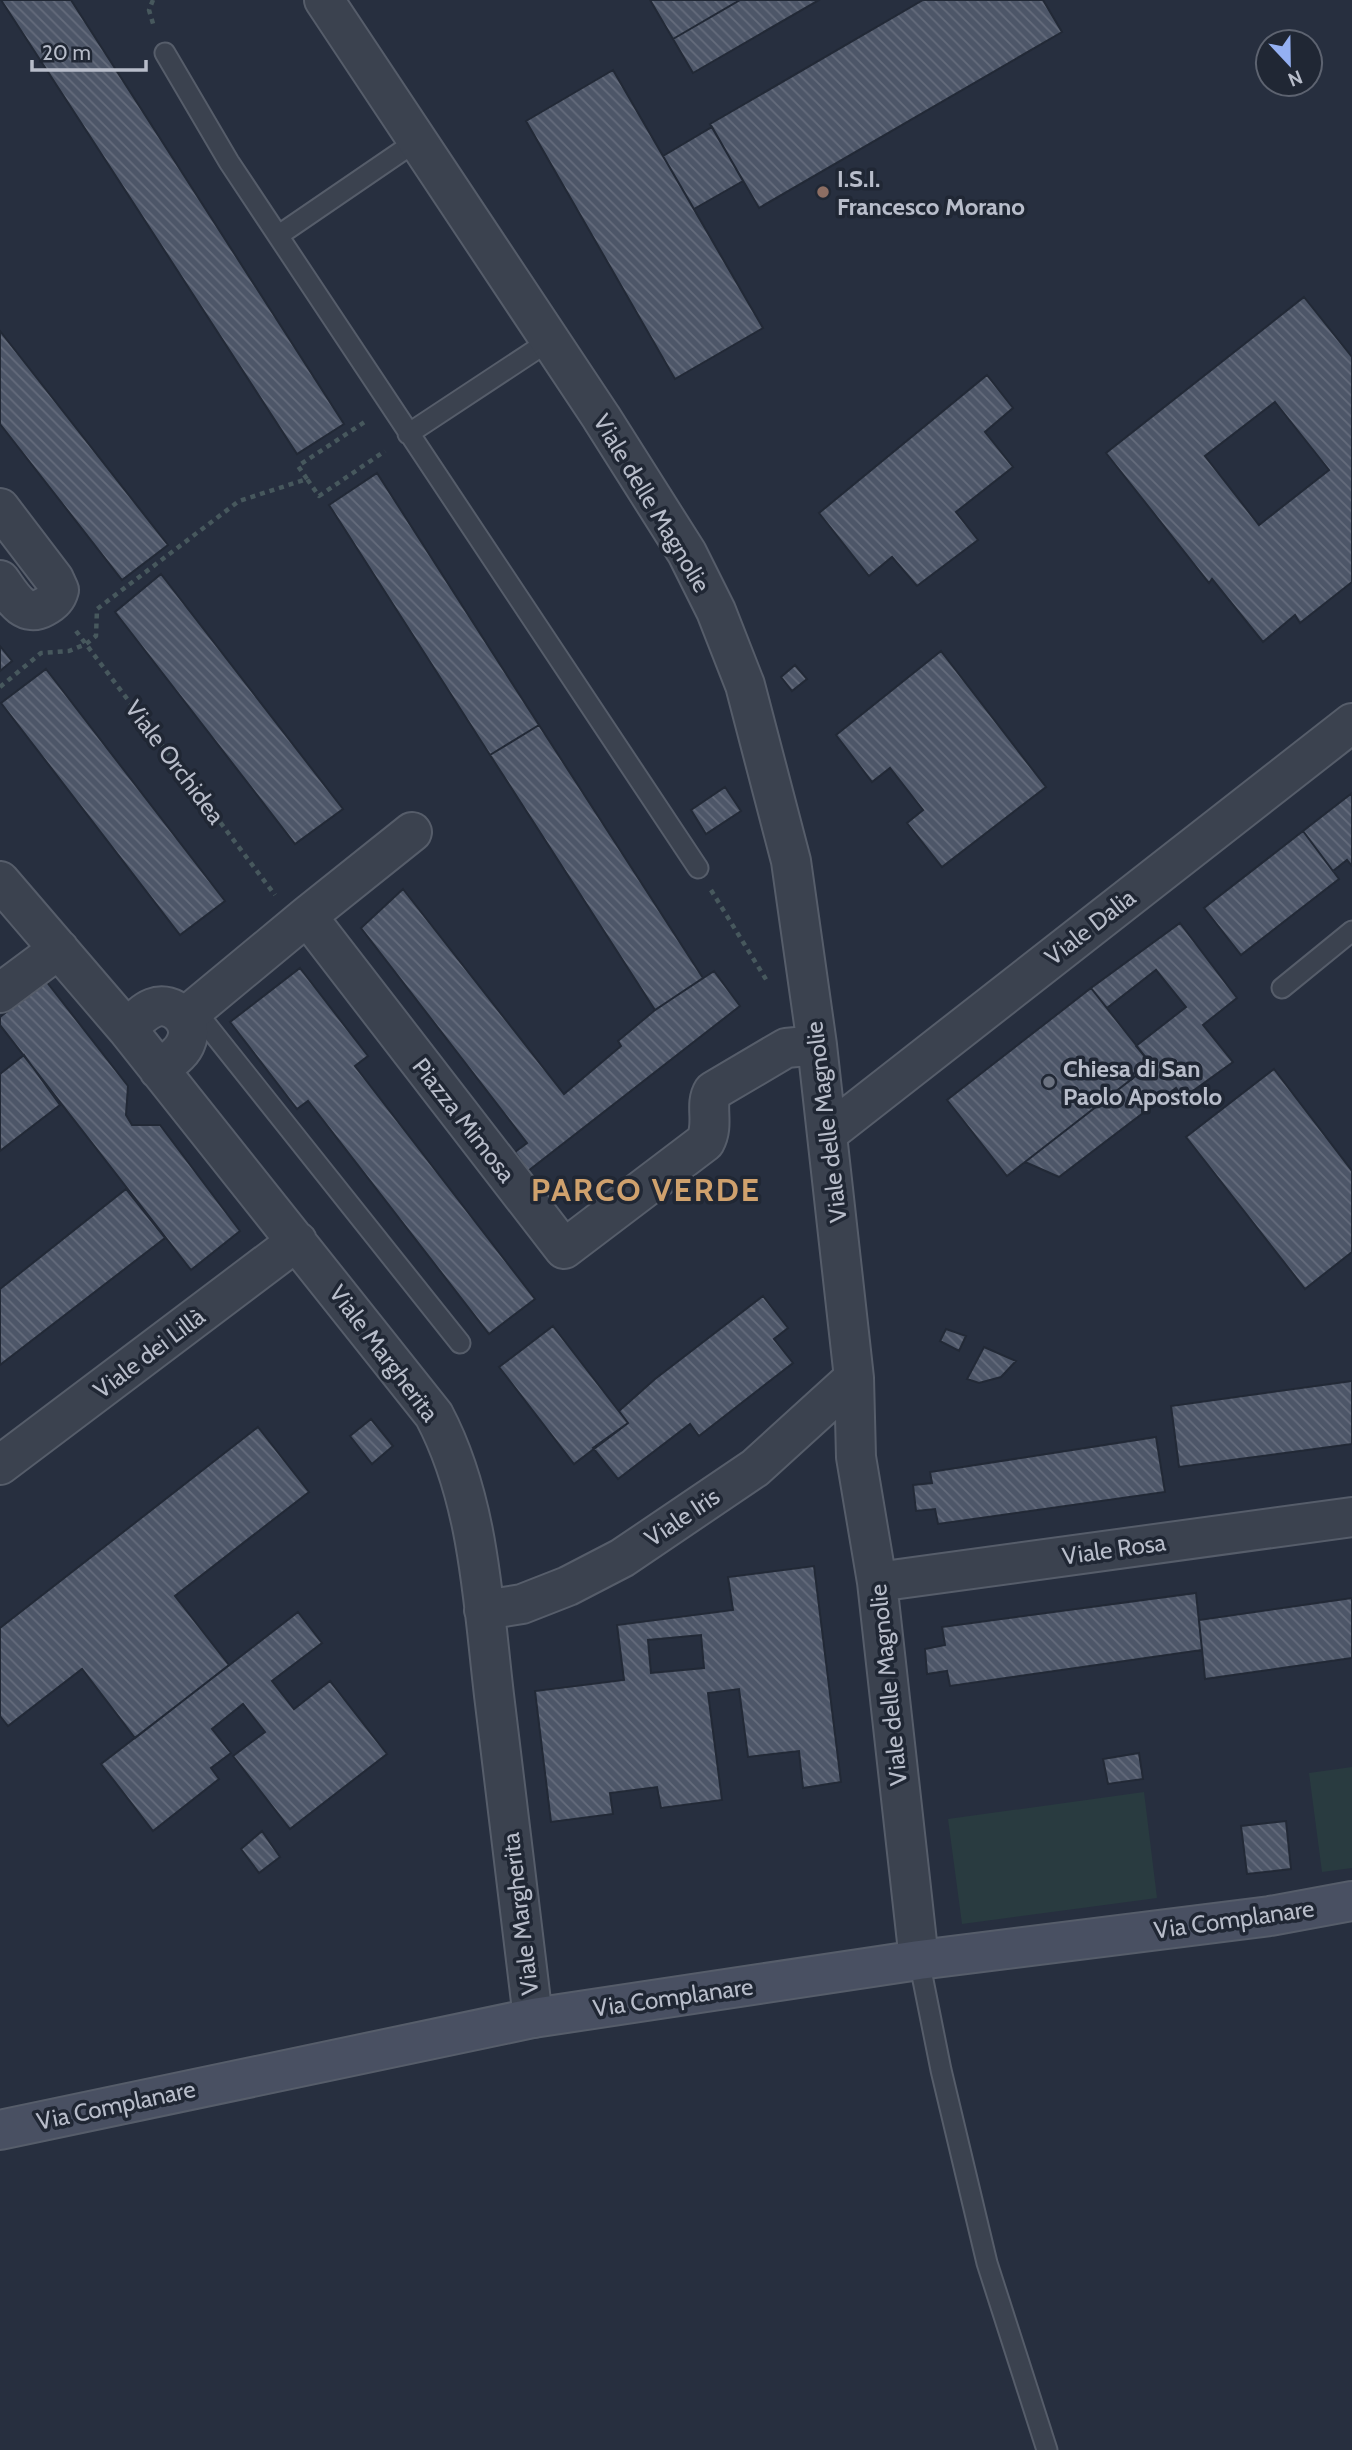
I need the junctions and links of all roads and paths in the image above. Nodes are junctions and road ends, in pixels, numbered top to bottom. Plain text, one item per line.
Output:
1 (324, 0) edge
2 (166, 53) dead end
3 (418, 140) junction
4 (279, 235) junction
5 (548, 341) junction
6 (390, 405) junction
7 (408, 434) junction
8 (307, 479) junction
9 (0, 508) edge
10 (0, 580) edge
11 (54, 601) junction
12 (86, 644) junction
13 (0, 687) edge
14 (1352, 723) edge
15 (412, 832) dead end
16 (698, 868) joint
17 (0, 881) edge
18 (302, 920) junction
19 (1352, 930) edge
20 (59, 949) junction
21 (771, 987) dead end
22 (1282, 988) dead end
23 (0, 993) edge
24 (189, 1014) junction
25 (127, 1029) junction
26 (817, 1045) junction
27 (159, 1070) junction
28 (828, 1133) junction
29 (297, 1241) junction
30 (460, 1343) dead end
31 (854, 1378) junction
32 (0, 1465) edge
33 (1352, 1517) edge
34 (877, 1582) junction
35 (484, 1610) junction
36 (1352, 1901) edge
37 (919, 1960) junction
38 (533, 2018) junction
39 (0, 2130) edge
40 (1047, 2450) edge

1 - 3 street, Viale delle Magnolie
2 - 4 lane
3 - 4 lane
3 - 5 street, Viale delle Magnolie
4 - 6 lane
5 - 7 lane
5 - 26 street, Viale delle Magnolie
6 - 7 lane
6 - 8 path
7 - 8 path
7 - 16 lane
8 - 12 path
9 - 11 street
10 - 11 street
11 - 12 path, Viale Orchidea
12 - 13 path
12 - 18 path, Viale Orchidea
14 - 28 street, Viale Dalia
15 - 18 street
16 - 21 path
17 - 20 street, Viale Margherita
18 - 24 street
18 - 26 street, Piazza Mimosa
19 - 22 lane
20 - 23 street
20 - 25 street, Viale Margherita
24 - 25 street
24 - 27 street
24 - 30 lane
25 - 27 street, Viale Margherita
26 - 28 street, Viale delle Magnolie
27 - 29 street, Viale Margherita
28 - 31 street, Viale delle Magnolie
29 - 32 street, Viale dei Lillà
29 - 35 street, Viale Margherita
31 - 34 street, Viale delle Magnolie
31 - 35 street, Viale Iris
33 - 34 street, Viale Rosa
34 - 37 street, Viale delle Magnolie
35 - 38 street, Viale Margherita
36 - 37 main road, Via Complanare
37 - 38 main road, Via Complanare
37 - 40 lane
38 - 39 main road, Via Complanare

